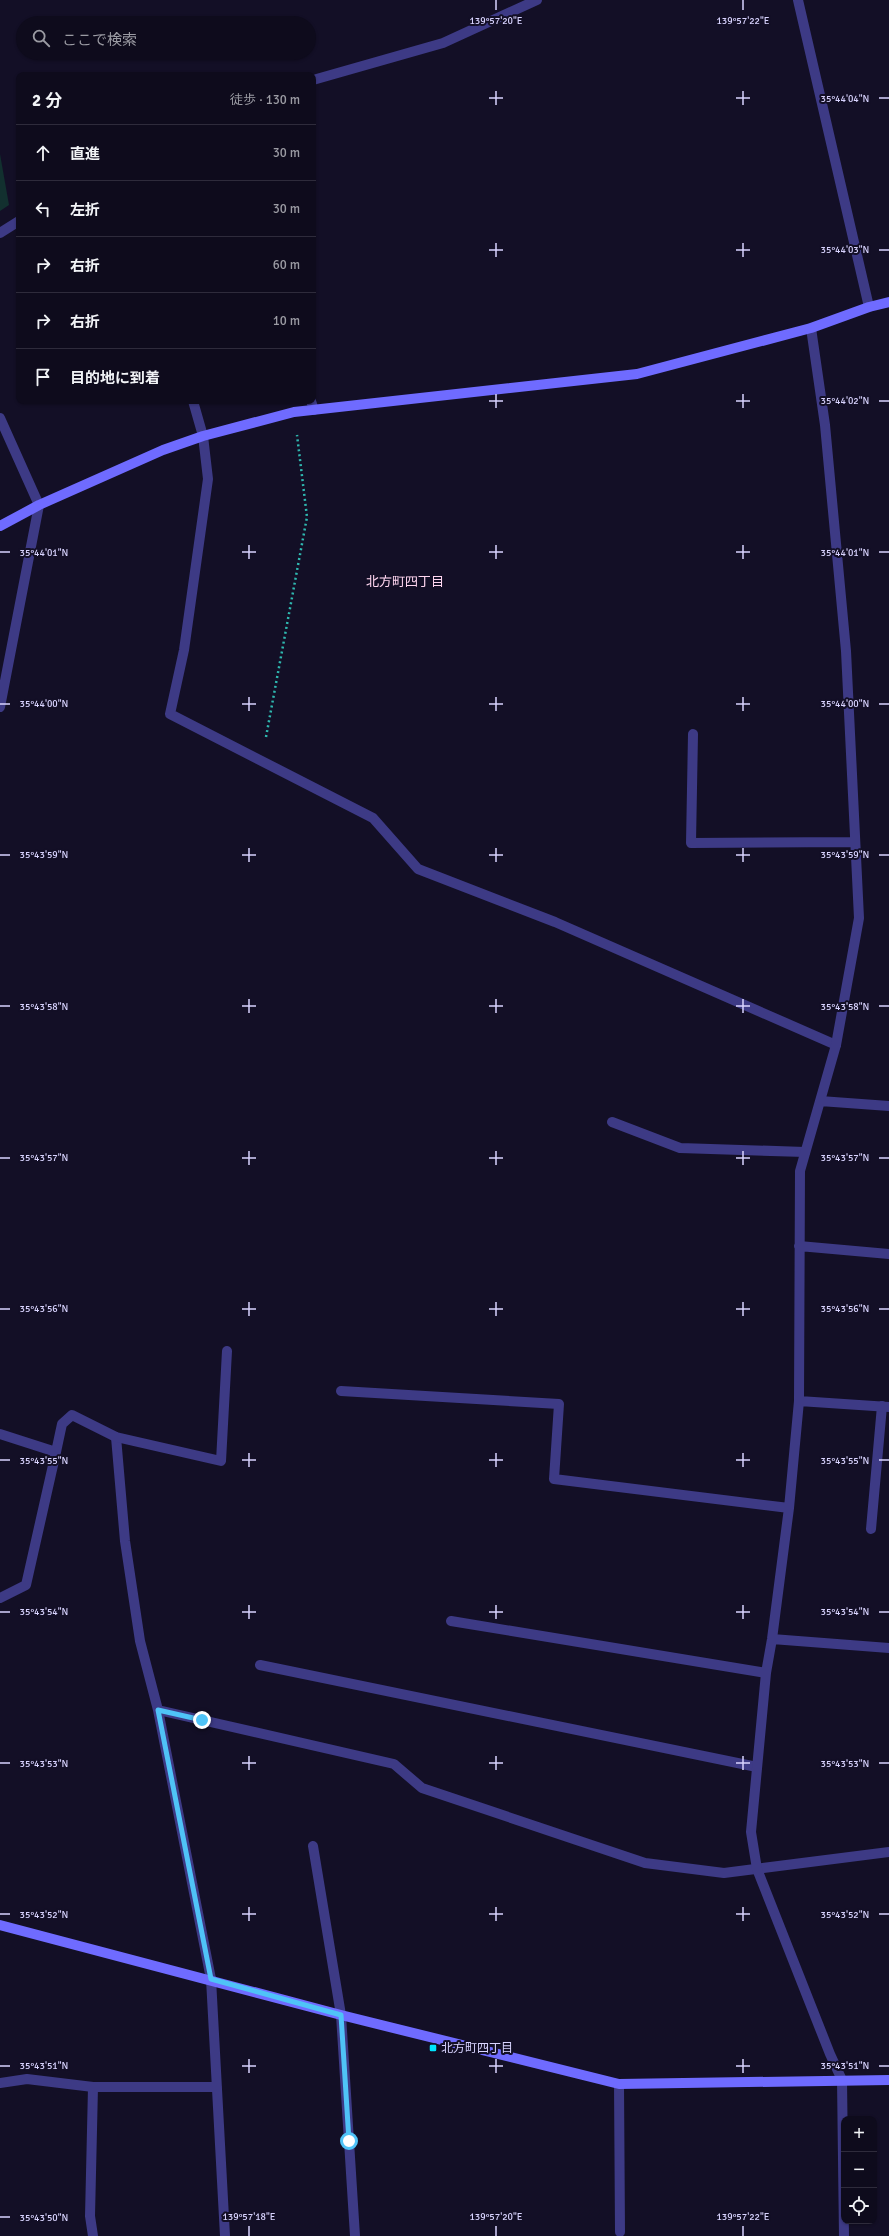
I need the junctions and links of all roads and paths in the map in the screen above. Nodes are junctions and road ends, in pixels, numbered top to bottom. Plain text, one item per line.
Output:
1 (537, 0) edge
2 (798, 0) edge
3 (316, 79) edge
4 (16, 223) edge
5 (0, 233) edge
6 (889, 302) edge
7 (869, 307) junction
8 (811, 328) junction
9 (194, 404) edge
10 (312, 406) edge
11 (294, 412) junction
12 (0, 418) edge
13 (203, 436) junction
14 (38, 505) junction
15 (0, 526) edge
16 (0, 707) edge
17 (693, 734) dead end
18 (261, 762) junction
19 (855, 842) junction
20 (836, 1045) junction
21 (820, 1101) junction
22 (889, 1106) edge
23 (612, 1122) dead end
24 (805, 1152) junction
25 (799, 1246) junction
26 (889, 1254) edge
27 (227, 1351) dead end
28 (341, 1391) dead end
29 (799, 1401) junction
30 (886, 1406) edge
31 (0, 1434) edge
32 (116, 1437) junction
33 (56, 1452) junction
34 (789, 1508) junction
35 (871, 1529) dead end
36 (0, 1598) edge
37 (451, 1621) dead end
38 (772, 1639) junction
39 (889, 1648) edge
40 (260, 1666) dead end
41 (766, 1672) junction
42 (158, 1710) junction
43 (757, 1767) junction
44 (313, 1846) dead end
45 (889, 1852) edge
46 (757, 1869) junction
47 (0, 1925) edge
48 (211, 1979) junction
49 (341, 2015) junction
50 (842, 2080) junction
51 (889, 2080) edge
52 (0, 2083) edge
53 (619, 2084) junction
54 (93, 2087) junction
55 (217, 2087) junction
56 (620, 2232) dead end
57 (93, 2236) edge
58 (225, 2236) edge
59 (355, 2236) edge
60 (844, 2236) edge

1 - 3 street
2 - 7 street
4 - 5 street
6 - 7 street
7 - 8 street
8 - 10 street
8 - 19 street
9 - 13 street
10 - 11 street
11 - 13 street
11 - 18 path
12 - 14 street
13 - 14 street
13 - 18 street
14 - 15 street
14 - 16 street
17 - 19 street
18 - 20 street
19 - 20 street
20 - 21 street
21 - 22 street
21 - 24 street
23 - 24 street
24 - 25 street
25 - 26 street
25 - 29 street
27 - 32 street
28 - 34 street
29 - 30 street
29 - 34 street
30 - 35 street
31 - 33 street
32 - 33 street
32 - 42 street
33 - 36 street
34 - 38 street
37 - 41 street
38 - 39 street
38 - 41 street
40 - 43 street
41 - 43 street
42 - 46 street
42 - 48 street
43 - 46 street
44 - 49 street
45 - 46 street
46 - 50 street
47 - 48 street
48 - 49 street
48 - 55 street
49 - 53 street
49 - 59 street
50 - 51 street
50 - 53 street
50 - 60 street
52 - 54 street
53 - 56 street
54 - 55 street
54 - 57 street
55 - 58 street

